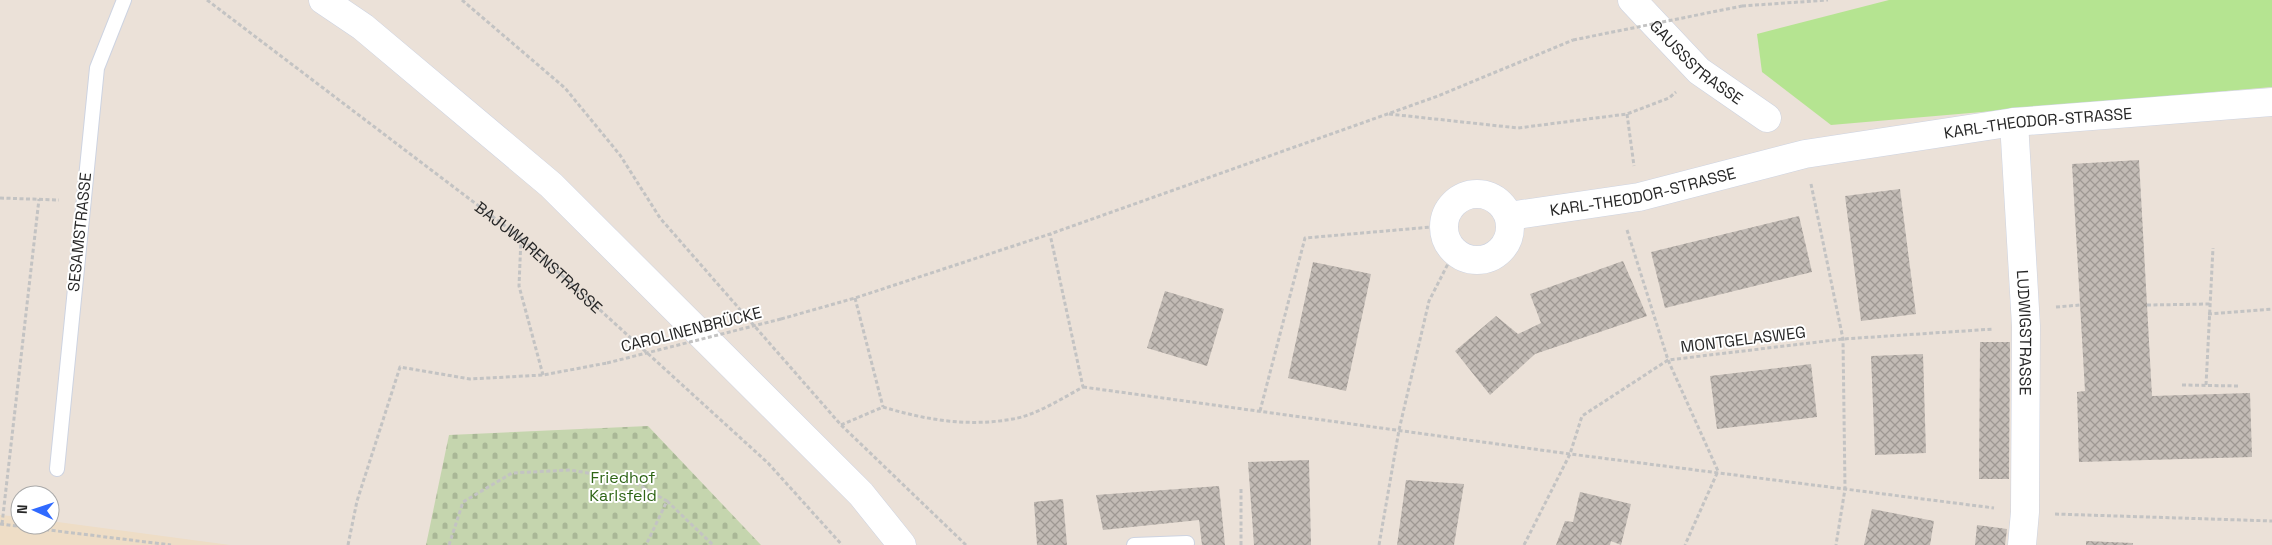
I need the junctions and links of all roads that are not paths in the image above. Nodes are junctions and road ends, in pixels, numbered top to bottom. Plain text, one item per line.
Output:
1 (124, 0) edge
2 (323, 0) edge
3 (348, 0) edge
4 (1632, 0) edge
5 (363, 26) junction
6 (2272, 102) edge
7 (1767, 118) dead end
8 (2014, 122) junction
9 (1509, 216) junction
10 (56, 469) dead end
11 (1187, 544) dead end
12 (902, 545) edge
13 (1134, 545) edge
14 (2022, 545) edge

1 - 10 lane, SESAMSTRASSE
2 - 5 street
3 - 5 street
4 - 7 street, GAUSSSTRASSE
5 - 12 street
6 - 8 street, KARL-THEODOR-STRASSE
8 - 9 street, KARL-THEODOR-STRASSE
8 - 14 street, LUDWIGSTRASSE
9 - 9 street
11 - 13 lane

